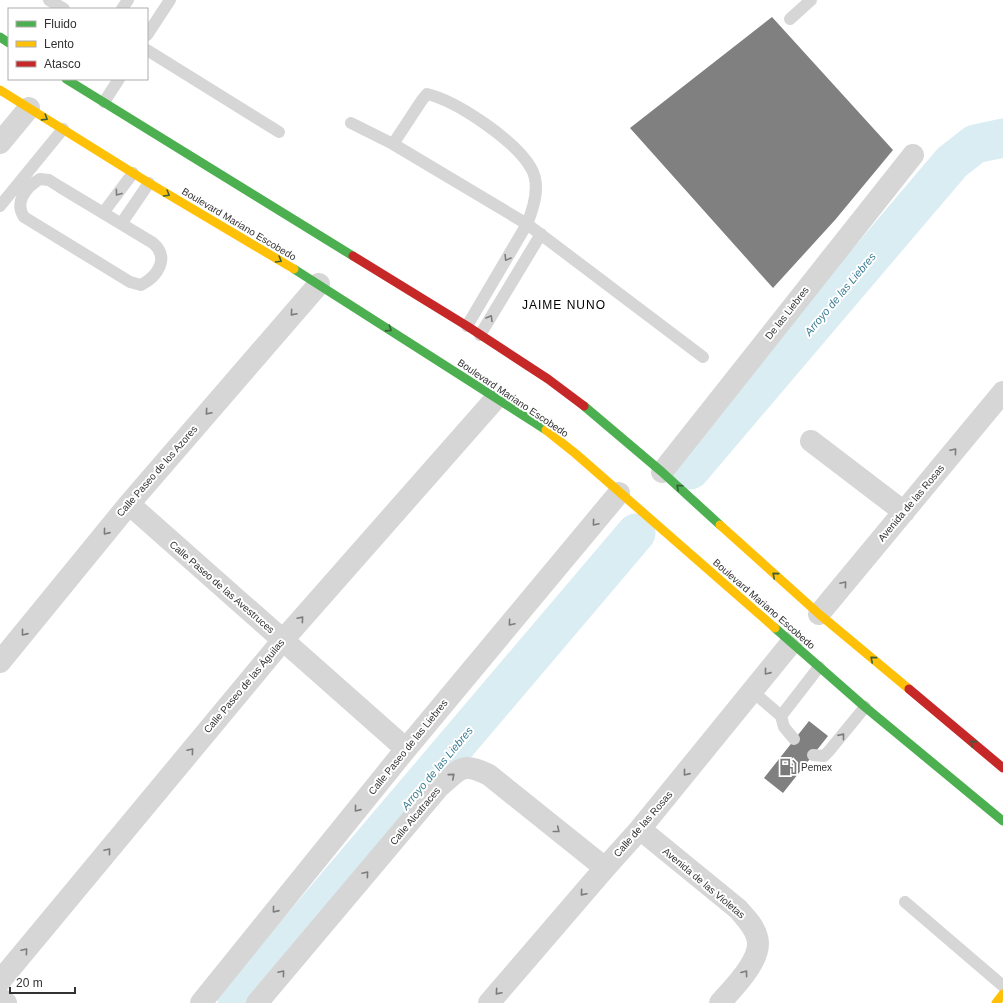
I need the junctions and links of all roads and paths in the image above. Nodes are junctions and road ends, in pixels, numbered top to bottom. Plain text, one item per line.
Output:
1 (49, 0) edge
2 (170, 0) edge
3 (810, 0) edge
4 (62, 8) edge
5 (790, 19) dead end
6 (148, 33) edge
7 (148, 51) edge
8 (71, 80) edge
9 (118, 80) edge
10 (0, 90) edge
11 (104, 102) junction
12 (29, 108) junction
13 (351, 123) dead end
14 (63, 129) junction
15 (279, 132) dead end
16 (0, 143) edge
17 (393, 144) junction
18 (913, 155) dead end
19 (133, 173) junction
20 (149, 183) junction
21 (0, 206) edge
22 (103, 213) junction
23 (121, 224) junction
24 (528, 224) junction
25 (541, 234) junction
26 (319, 284) junction
27 (467, 326) junction
28 (480, 335) junction
29 (703, 357) dead end
30 (1003, 392) edge
31 (496, 397) junction
32 (811, 441) dead end
33 (662, 472) junction
34 (620, 493) junction
35 (129, 504) junction
36 (904, 512) junction
37 (819, 614) junction
38 (283, 640) junction
39 (792, 642) junction
40 (0, 662) edge
41 (819, 667) junction
42 (752, 691) junction
43 (866, 707) junction
44 (781, 716) junction
45 (794, 739) dead end
46 (406, 749) junction
47 (813, 755) dead end
48 (1003, 768) edge
49 (1003, 821) edge
50 (640, 829) junction
51 (605, 868) junction
52 (905, 902) dead end
53 (0, 981) edge
54 (1003, 986) edge
55 (1003, 994) edge
56 (0, 998) edge
57 (6, 1003) edge
58 (201, 1003) edge
59 (257, 1003) edge
60 (489, 1003) edge
61 (720, 1003) edge
62 (996, 1003) edge

1 - 4 lane
2 - 6 lane
3 - 5 lane
7 - 15 lane
8 - 11 main road
9 - 11 lane
10 - 12 main road, Boulevard Mariano Escobedo
11 - 27 main road
12 -> 14 main road, Boulevard Mariano Escobedo
12 - 16 street
13 - 17 lane
14 - 19 main road, Boulevard Mariano Escobedo
14 - 21 lane
17 - 24 lane
17 - 24 lane
18 - 33 street, De las Liebres
19 - 20 main road, Boulevard Mariano Escobedo
19 -> 22 lane
20 - 23 lane
20 -> 26 main road, Boulevard Mariano Escobedo
22 - 23 lane
22 - 23 lane
24 - 25 lane
24 -> 27 lane
28 -> 25 lane
25 - 29 lane
26 -> 31 main road, Boulevard Mariano Escobedo
26 -> 35 street, Calle Paseo de los Azores
27 - 28 main road
28 - 33 main road
36 -> 30 street, Avenida de las Rosas
31 - 34 main road, Boulevard Mariano Escobedo
38 -> 31 street, Calle Paseo de las Águilas
32 - 36 street
37 -> 33 main road
34 - 39 main road, Boulevard Mariano Escobedo
34 -> 46 street, Calle Paseo de las Liebres
35 - 38 street, Calle Paseo de las Avestruces
35 -> 40 street, Calle Paseo de los Azores
37 -> 36 street, Avenida de las Rosas
48 -> 37 main road
38 - 46 street, Calle Paseo de las Avestruces
53 -> 38 street, Calle Paseo de las Águilas
39 - 41 main road, Boulevard Mariano Escobedo
39 -> 42 street, Calle de las Rosas
41 - 43 main road, Boulevard Mariano Escobedo
41 - 44 lane
42 - 44 lane
42 -> 50 street, Calle de las Rosas
47 -> 43 lane
43 - 49 main road, Boulevard Mariano Escobedo
44 - 45 lane
46 -> 58 street, Calle Paseo de las Liebres
50 - 51 street, Calle de las Rosas
61 -> 50 street, Avenida de las Violetas
59 -> 51 street, Calle Alcatraces
51 -> 60 street, Calle de las Rosas
52 - 54 lane
55 - 62 main road
56 - 57 street

